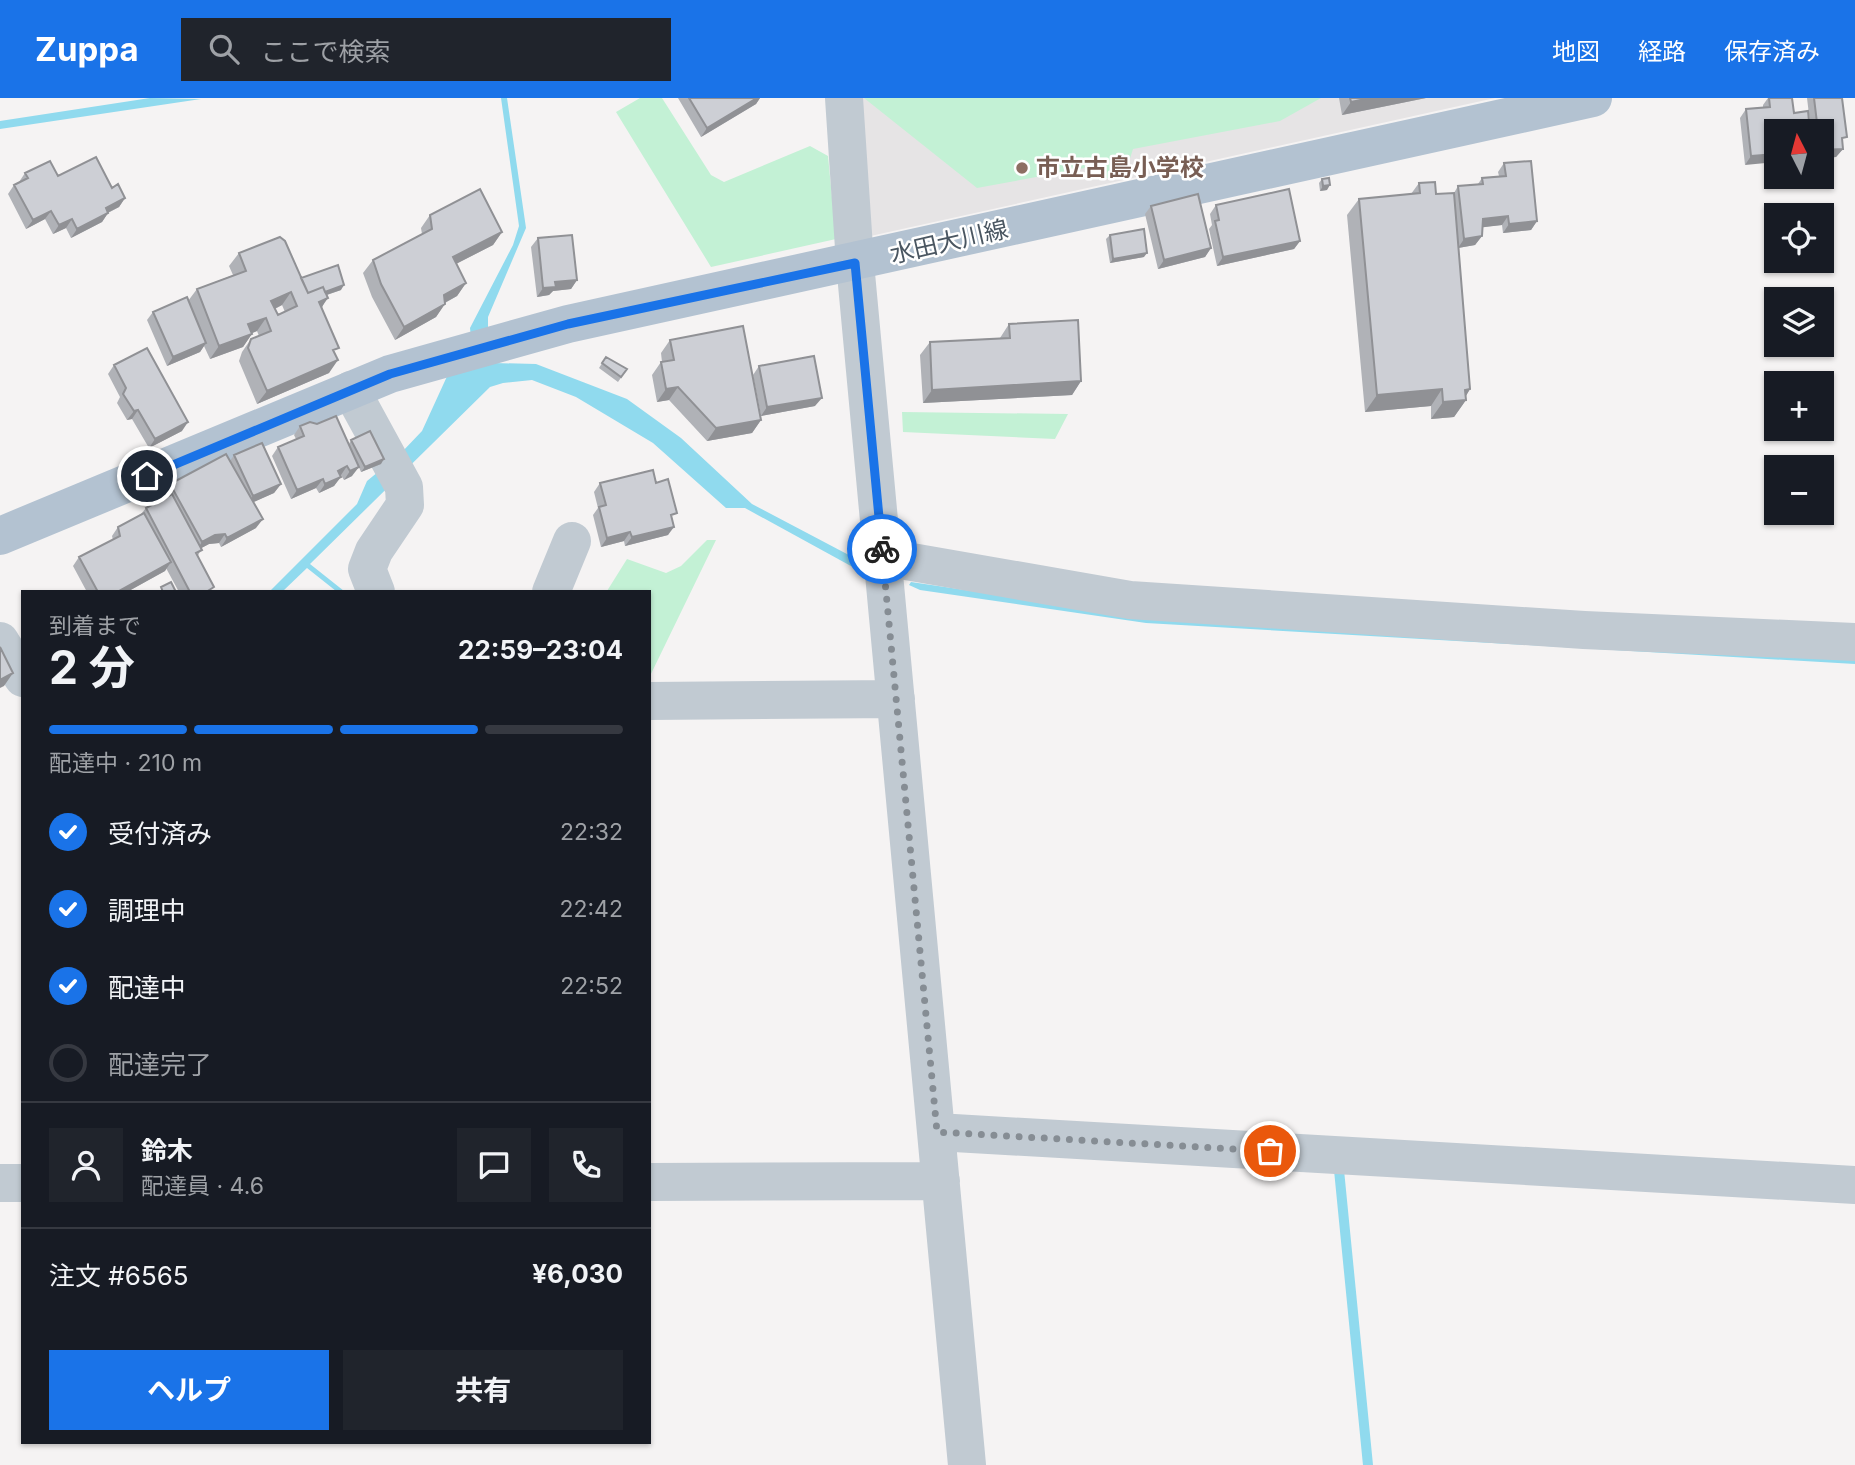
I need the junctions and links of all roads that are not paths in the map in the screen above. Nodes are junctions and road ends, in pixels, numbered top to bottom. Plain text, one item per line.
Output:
1 (844, 98) edge
2 (1594, 98) edge
3 (855, 263) junction
4 (351, 390) junction
5 (0, 536) edge
6 (572, 541) dead end
7 (883, 557) junction
8 (375, 590) edge
9 (552, 590) edge
10 (0, 640) edge
11 (1855, 642) edge
12 (21, 675) edge
13 (896, 699) junction
14 (651, 701) edge
15 (937, 1132) junction
16 (941, 1181) junction
17 (651, 1182) edge
18 (0, 1183) edge
19 (21, 1183) edge
20 (1855, 1185) edge
21 (967, 1465) edge

1 - 3 street
2 - 3 main road, 水田大川線
3 - 4 main road, 水田大川線
3 - 7 street
4 - 5 main road, 水田大川線
4 - 8 street
6 - 9 street
7 - 11 street
7 - 13 street
10 - 12 street
13 - 14 street
13 - 15 street
15 - 16 street
15 - 20 street
16 - 17 street
16 - 21 street
18 - 19 street

